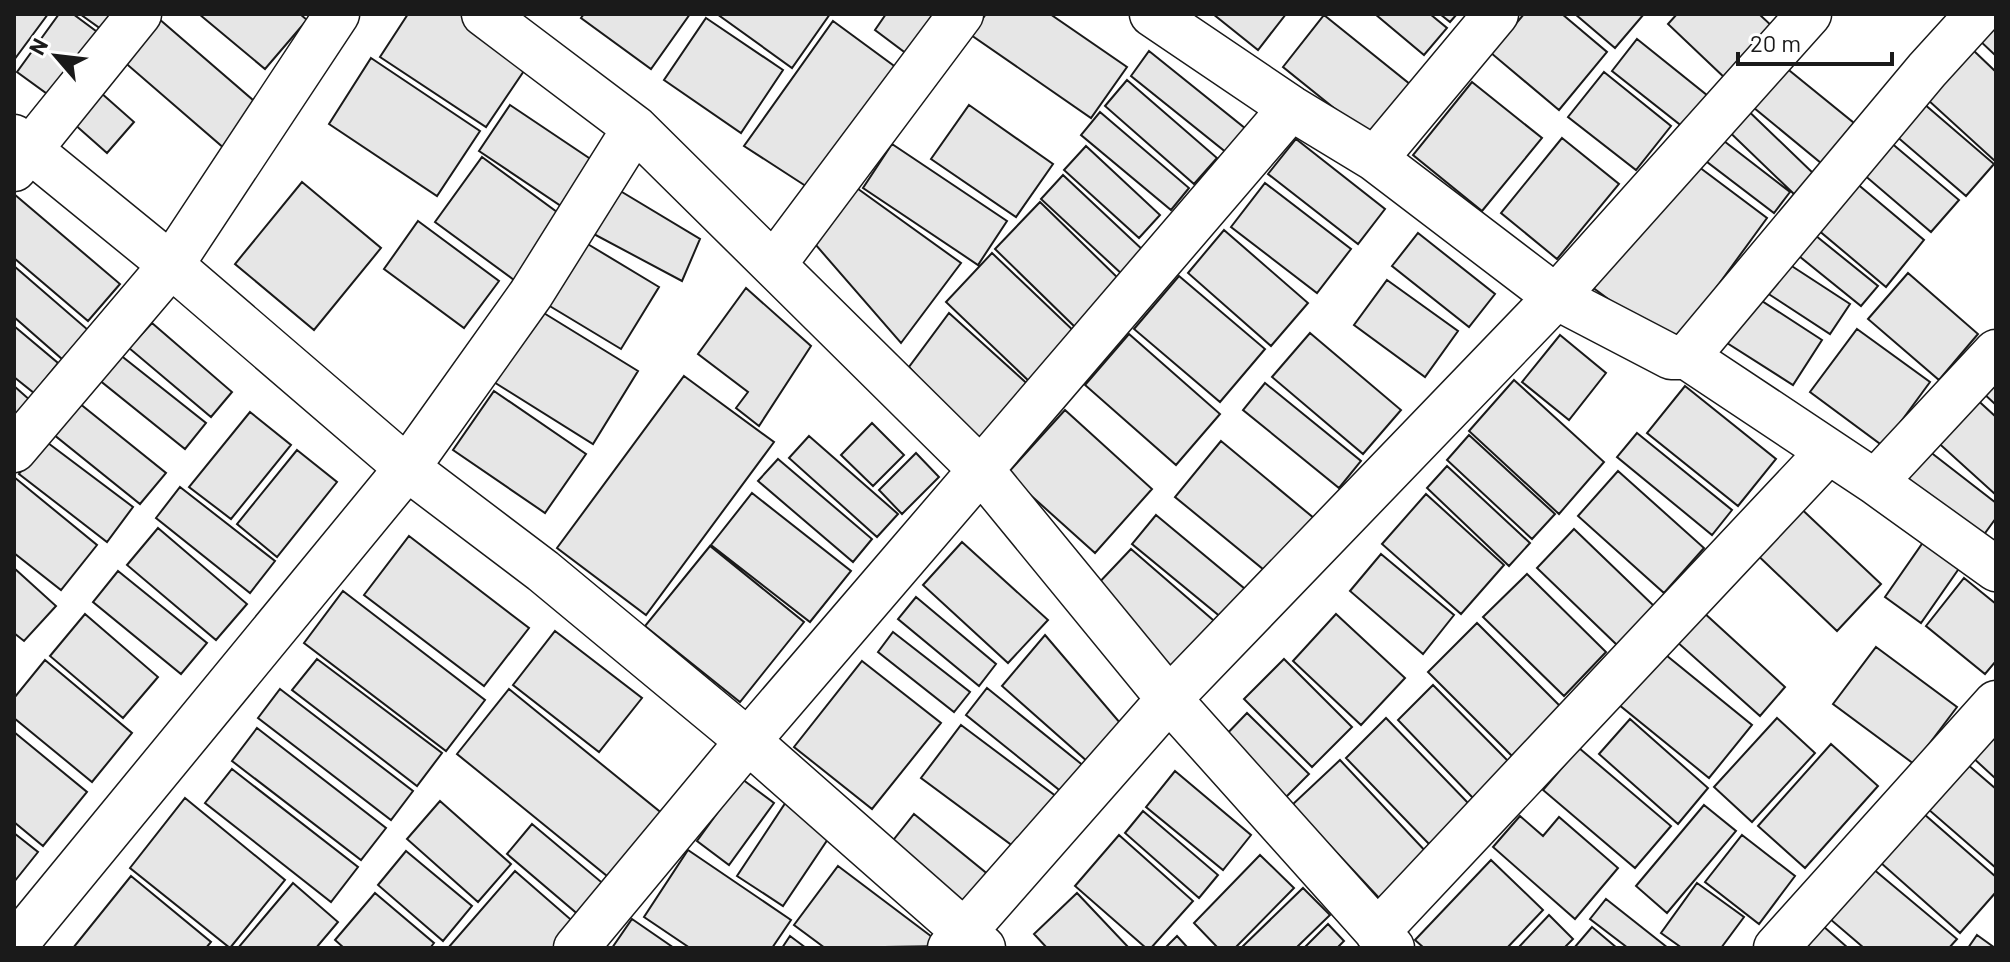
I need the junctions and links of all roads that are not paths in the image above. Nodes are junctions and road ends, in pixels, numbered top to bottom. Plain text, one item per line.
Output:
1 (139, 14) edge
2 (337, 14) edge
3 (484, 14) edge
4 (961, 14) edge
5 (1152, 14) edge
6 (1496, 14) edge
7 (1809, 14) edge
8 (1978, 14) edge
9 (1291, 108) junction
10 (635, 128) junction
11 (20, 152) edge
12 (1375, 159) junction
13 (774, 264) junction
14 (171, 265) junction
15 (1556, 297) junction
16 (1996, 352) edge
17 (1687, 357) junction
18 (14, 450) edge
19 (1828, 452) junction
20 (407, 468) junction
21 (982, 471) junction
22 (1875, 482) junction
23 (1996, 569) edge
24 (1169, 699) junction
25 (1996, 703) edge
26 (748, 741) junction
27 (1385, 940) edge
28 (966, 943) edge
29 (14, 946) edge
30 (576, 948) edge
31 (1776, 948) edge

1 - 11 street
2 - 14 street
3 - 10 street
4 - 13 street
5 - 9 street
6 - 12 street
7 - 15 street
8 - 17 street
9 - 12 street
9 - 21 street
10 - 13 street
10 - 20 street
11 - 14 street
12 - 15 street
13 - 21 street
14 - 18 street
14 - 20 street
15 - 17 street
15 - 24 street
16 - 22 street
17 - 19 street
19 - 22 street
19 - 27 street
20 - 26 street
20 - 29 street
21 - 24 street
21 - 26 street
22 - 23 street
24 - 27 street
24 - 28 street
25 - 31 street
26 - 28 street
26 - 30 street

